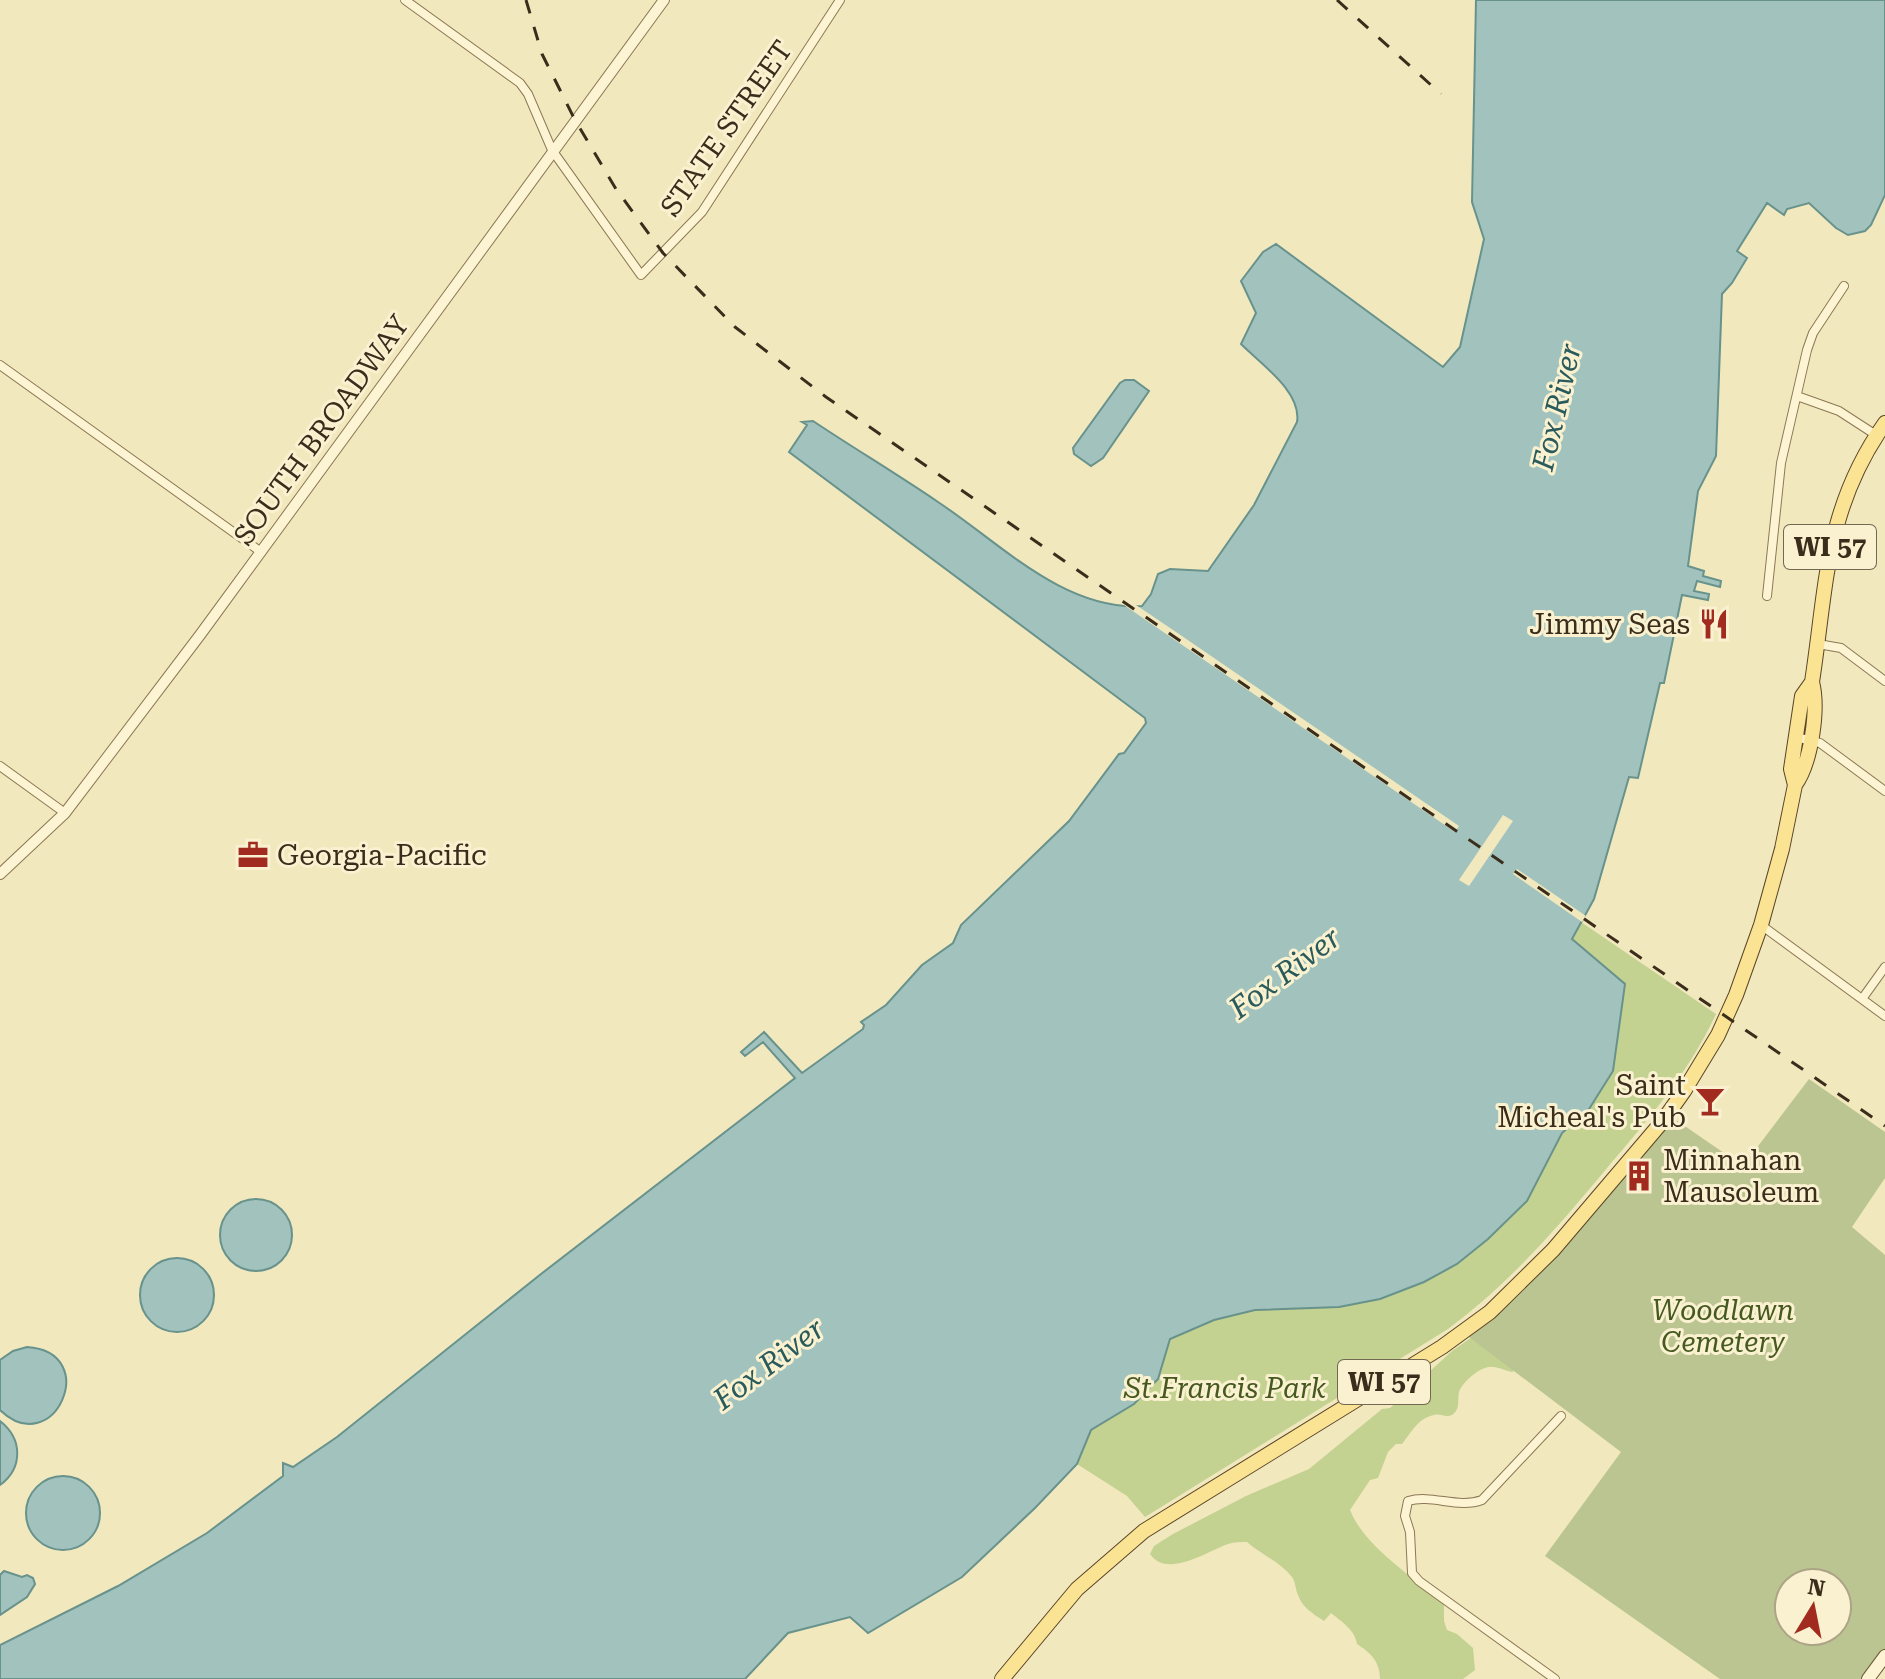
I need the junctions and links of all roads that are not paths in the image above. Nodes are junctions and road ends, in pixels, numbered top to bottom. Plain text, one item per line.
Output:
1 (405, 0) edge
2 (664, 0) edge
3 (840, 0) edge
4 (552, 150) junction
5 (1844, 286) dead end
6 (0, 365) edge
7 (1797, 396) junction
8 (1881, 429) edge
9 (261, 552) junction
10 (1767, 596) dead end
11 (1818, 644) junction
12 (1885, 681) edge
13 (1803, 739) junction
14 (0, 766) edge
15 (1885, 791) edge
16 (65, 813) junction
17 (0, 874) edge
18 (1761, 925) junction
19 (1885, 967) edge
20 (1862, 999) junction
21 (1885, 1016) edge
22 (1561, 1416) dead end
23 (1885, 1656) edge
24 (1002, 1679) edge
25 (1555, 1679) edge
26 (1868, 1679) edge

1 - 4 street
2 - 4 street, SOUTH BROADWAY
3 - 4 street, STATE STREET
4 - 9 street, SOUTH BROADWAY
5 - 7 street
6 - 9 street
7 - 8 street
7 - 10 street
8 - 11 main road, WI 57
9 - 16 street, SOUTH BROADWAY
11 - 12 street
11 - 13 main road, WI 57
13 - 15 street
13 - 18 main road, WI 57
14 - 16 street
16 - 17 street, SOUTH BROADWAY
18 - 20 street
18 - 24 main road, WI 57
19 - 20 street
20 - 21 street
22 - 25 street
23 - 26 main road

